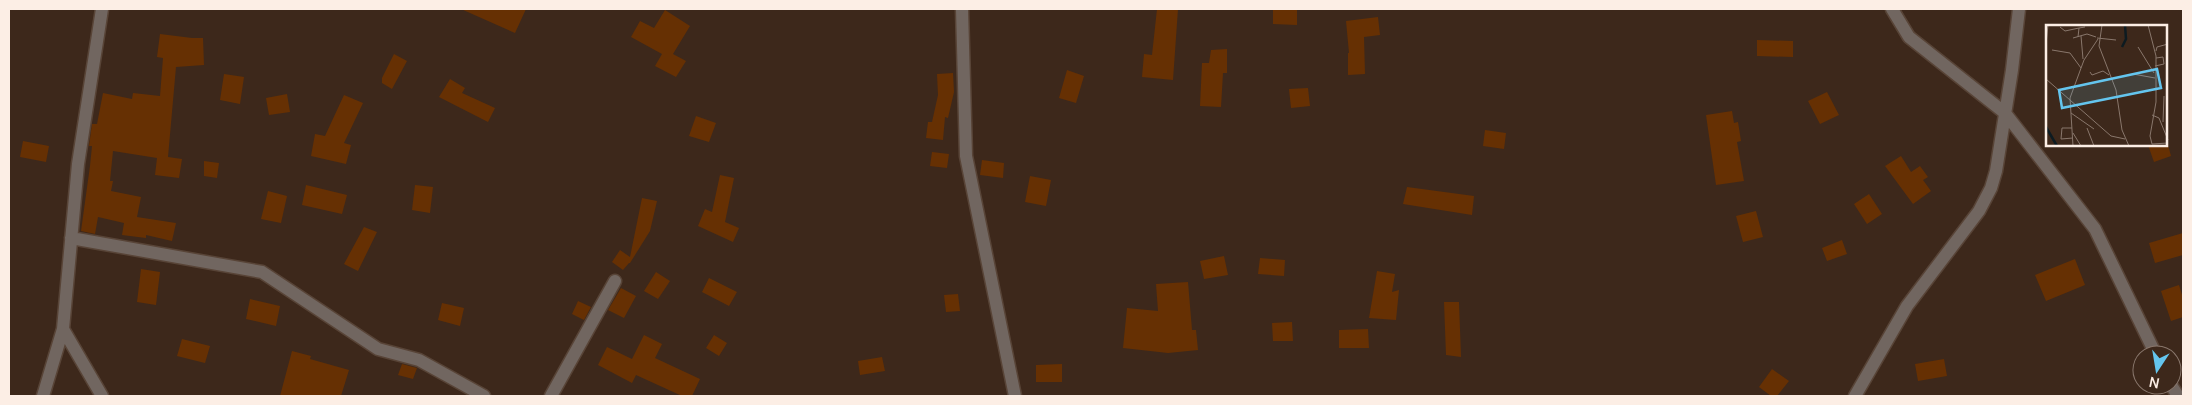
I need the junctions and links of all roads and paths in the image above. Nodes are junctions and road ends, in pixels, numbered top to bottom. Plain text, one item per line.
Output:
1 (102, 9) edge
2 (962, 9) edge
3 (1892, 9) edge
4 (2019, 9) edge
5 (2005, 113) junction
6 (71, 238) junction
7 (615, 281) dead end
8 (63, 329) junction
9 (2151, 345) edge
10 (43, 396) edge
11 (102, 396) edge
12 (484, 396) edge
13 (551, 396) edge
14 (1015, 396) edge
15 (1855, 396) edge

1 - 6 street
2 - 14 street
3 - 5 street
4 - 5 street
5 - 9 street
5 - 15 street
6 - 8 street
6 - 12 street
7 - 13 street
8 - 10 street
8 - 11 street

